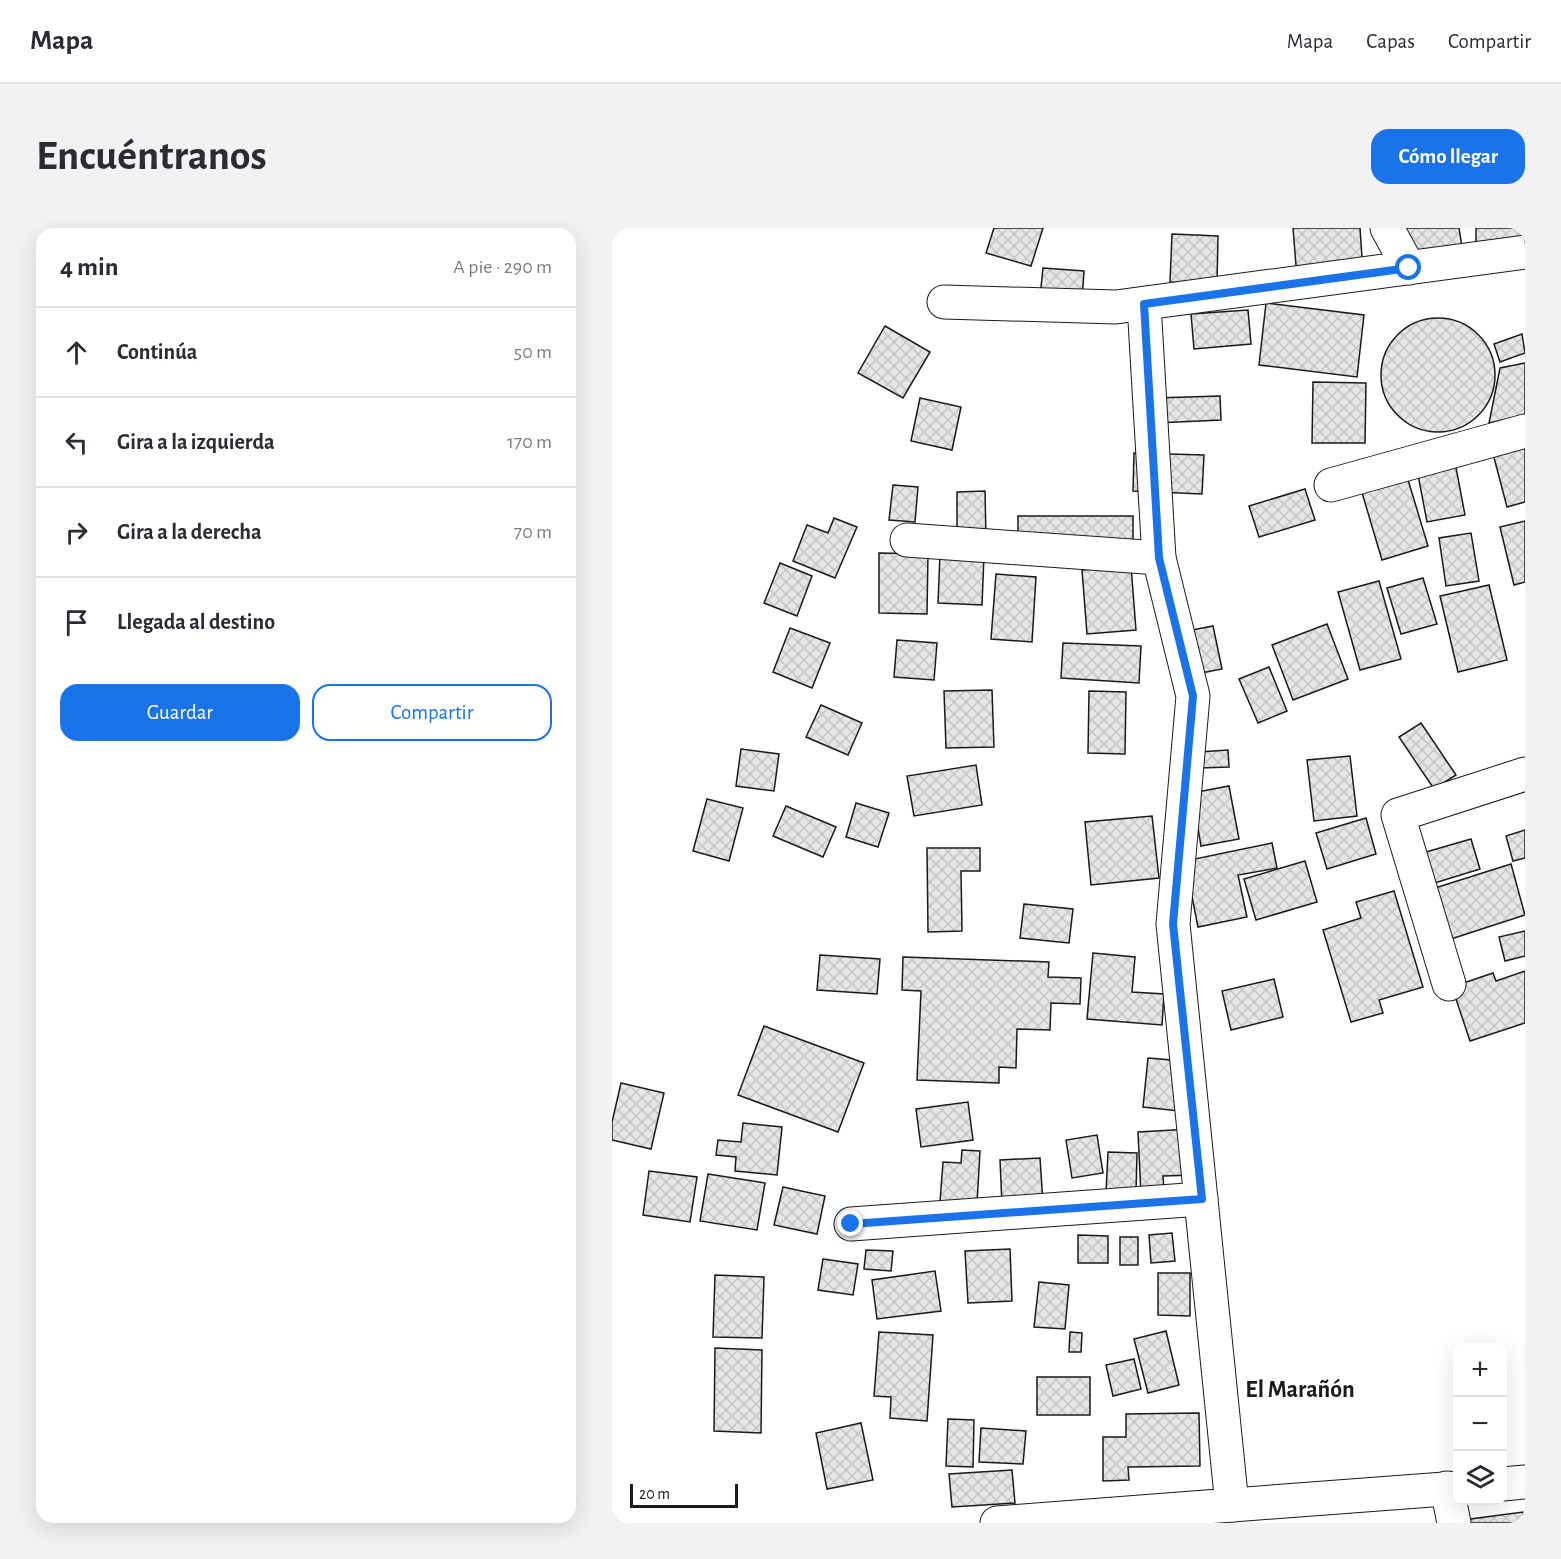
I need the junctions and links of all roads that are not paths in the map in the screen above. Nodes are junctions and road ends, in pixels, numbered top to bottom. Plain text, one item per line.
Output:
1 (1387, 228) edge
2 (1525, 252) edge
3 (1409, 268) junction
4 (944, 302) dead end
5 (1144, 304) junction
6 (1525, 431) edge
7 (1331, 485) dead end
8 (907, 540) dead end
9 (1159, 558) junction
10 (1525, 774) edge
11 (1449, 984) dead end
12 (1202, 1199) junction
13 (851, 1224) dead end
14 (1525, 1482) edge
15 (1507, 1484) edge
16 (1452, 1488) edge
17 (1232, 1505) junction
18 (998, 1523) edge
19 (1454, 1523) edge

1 - 3 street
2 - 3 street
3 - 5 street
4 - 5 street
5 - 9 street
6 - 7 street
8 - 9 street
9 - 12 street
10 - 11 street
12 - 13 street
12 - 17 street
14 - 15 street
16 - 17 street
16 - 19 street
17 - 18 street

